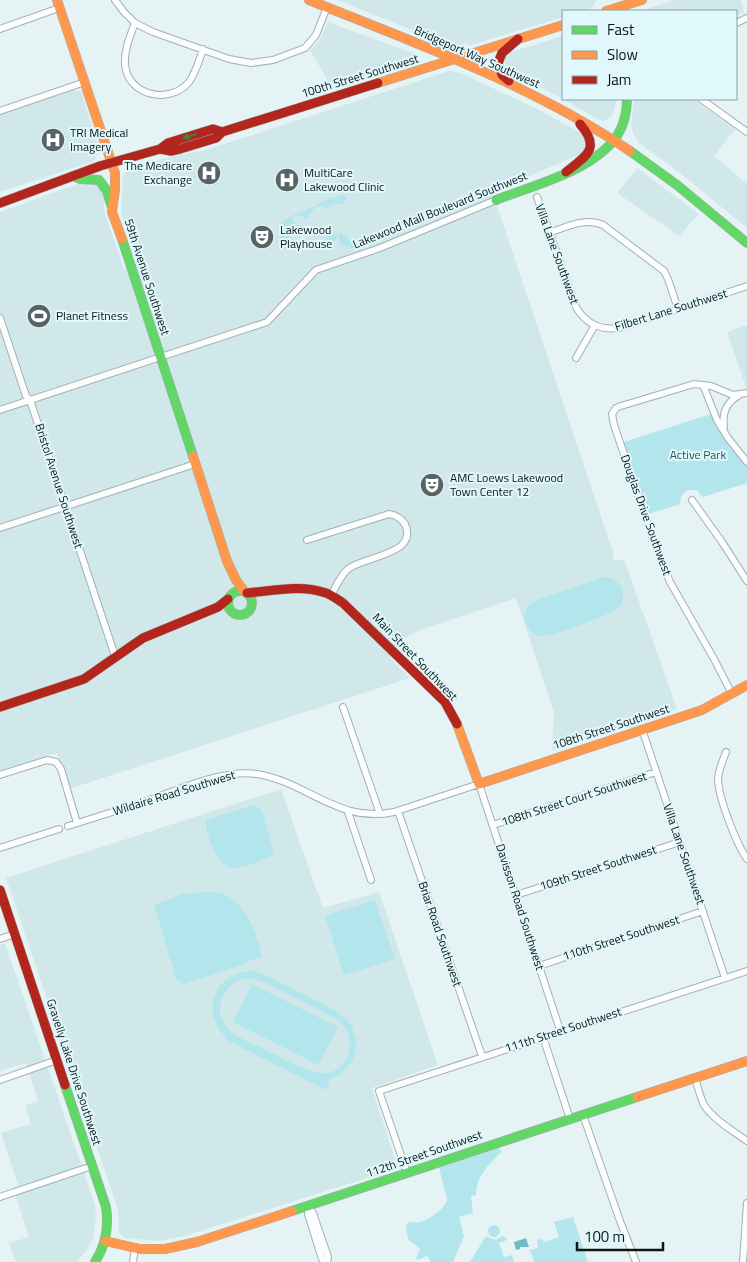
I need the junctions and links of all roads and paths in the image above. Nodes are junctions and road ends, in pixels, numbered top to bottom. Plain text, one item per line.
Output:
1 (115, 0) edge
2 (309, 0) edge
3 (642, 0) edge
4 (58, 4) edge
5 (327, 8) junction
6 (612, 8) edge
7 (135, 23) junction
8 (562, 25) edge
9 (0, 30) edge
10 (518, 39) junction
11 (203, 50) junction
12 (456, 59) junction
13 (85, 82) junction
14 (520, 89) junction
15 (627, 100) edge
16 (702, 100) edge
17 (0, 111) edge
18 (573, 117) junction
19 (747, 132) edge
20 (614, 141) junction
21 (112, 164) junction
22 (566, 172) junction
23 (73, 176) junction
24 (537, 197) dead end
25 (496, 200) joint
26 (0, 203) edge
27 (112, 212) junction
28 (549, 233) junction
29 (747, 243) edge
30 (747, 286) edge
31 (678, 309) junction
32 (0, 318) edge
33 (595, 326) junction
34 (160, 357) junction
35 (576, 358) dead end
36 (703, 385) junction
37 (747, 393) edge
38 (739, 395) junction
39 (30, 400) junction
40 (0, 410) edge
41 (728, 438) junction
42 (747, 462) edge
43 (195, 464) junction
44 (692, 500) dead end
45 (66, 507) junction
46 (0, 528) edge
47 (307, 540) dead end
48 (227, 561) junction
49 (747, 581) edge
50 (293, 588) junction
51 (246, 592) junction
52 (230, 596) junction
53 (331, 596) junction
54 (252, 607) junction
55 (232, 612) junction
56 (188, 619) junction
57 (116, 656) junction
58 (747, 685) edge
59 (732, 694) junction
60 (0, 706) edge
61 (344, 707) dead end
62 (642, 729) junction
63 (726, 752) dead end
64 (656, 772) junction
65 (0, 775) edge
66 (479, 784) junction
67 (398, 811) junction
68 (348, 812) junction
69 (380, 814) junction
70 (77, 823) junction
71 (68, 826) dead end
72 (493, 826) junction
73 (59, 829) dead end
74 (680, 842) junction
75 (0, 848) edge
76 (747, 859) edge
77 (371, 880) dead end
78 (0, 890) edge
79 (516, 895) junction
80 (703, 911) junction
81 (15, 934) junction
82 (0, 939) edge
83 (539, 966) junction
84 (747, 971) edge
85 (725, 978) junction
86 (560, 1030) junction
87 (543, 1037) junction
88 (482, 1056) junction
89 (57, 1060) junction
90 (747, 1061) edge
91 (695, 1078) junction
92 (0, 1080) edge
93 (583, 1115) junction
94 (570, 1119) junction
95 (747, 1141) edge
96 (92, 1166) junction
97 (407, 1173) junction
98 (0, 1197) edge
99 (747, 1203) edge
100 (308, 1206) junction
101 (105, 1241) junction
102 (135, 1248) junction
103 (95, 1262) edge
104 (133, 1262) edge
105 (327, 1262) edge
106 (636, 1262) edge
107 (743, 1262) edge

1 - 7 street
2 - 5 street, Bridgeport Way Southwest
3 - 6 street
4 - 9 street
4 - 13 street, 59th Avenue Southwest
5 - 11 street
5 - 12 street, Bridgeport Way Southwest
7 - 11 street
7 - 11 street
8 - 10 street, 100th Street Southwest
10 - 12 street, 100th Street Southwest
10 - 14 street
12 - 14 street, Bridgeport Way Southwest
12 - 21 street, 100th Street Southwest
13 - 17 street
13 - 21 street, 59th Avenue Southwest
14 - 18 street, Bridgeport Way Southwest
15 - 20 street
16 - 19 street
18 - 20 street, Bridgeport Way Southwest
18 - 22 street
20 - 22 street, Lakewood Mall Boulevard Southwest
20 - 29 street, Bridgeport Way Southwest
21 - 23 street, 100th Street Southwest
21 - 27 street, 59th Avenue Southwest
22 - 25 street, Lakewood Mall Boulevard Southwest
23 - 26 street, 100th Street Southwest
23 - 27 street
24 - 28 street, Villa Lane Southwest
25 - 34 street, Lakewood Mall Boulevard Southwest
27 - 34 street, 59th Avenue Southwest
28 - 31 street
28 - 33 street, Villa Lane Southwest
30 - 31 street, Filbert Lane Southwest
31 - 33 street, Filbert Lane Southwest
32 - 39 street, Bristol Avenue Southwest
33 - 35 street
34 - 39 street, Lakewood Mall Boulevard Southwest
34 - 43 street, 59th Avenue Southwest
36 - 38 street
36 - 41 street
36 - 59 street, Douglas Drive Southwest
37 - 38 street
38 - 41 street
39 - 40 street, Lakewood Mall Boulevard Southwest
39 - 45 street, Bristol Avenue Southwest
41 - 42 street
43 - 45 street
43 - 48 street, 59th Avenue Southwest
44 - 49 street
45 - 46 street
45 - 57 street, Bristol Avenue Southwest
47 - 53 street
48 - 51 street, 59th Avenue Southwest
48 - 52 street, 59th Avenue Southwest
50 - 51 street, Main Street Southwest
50 - 53 street, Main Street Southwest
50 - 54 street, Main Street Southwest
51 - 52 street
51 - 54 street
52 - 55 street
52 - 56 street
53 - 66 street, Main Street Southwest
54 - 55 street
55 - 56 street
56 - 57 street
57 - 60 street
58 - 59 street, 108th Street Southwest
59 - 62 street, 108th Street Southwest
61 - 69 street
62 - 64 street, Villa Lane Southwest
62 - 66 street, 108th Street Southwest
63 - 76 street
64 - 72 street, 108th Street Court Southwest
64 - 74 street, Villa Lane Southwest
65 - 70 street
66 - 67 street, Wildaire Road Southwest
66 - 72 street, Davisson Road Southwest
67 - 69 street, Wildaire Road Southwest
67 - 88 street, Briar Road Southwest
68 - 69 street, Wildaire Road Southwest
68 - 70 street, Wildaire Road Southwest
68 - 77 street
70 - 71 street, Wildaire Road Southwest
72 - 79 street, Davisson Road Southwest
73 - 75 street
74 - 79 street, 109th Street Southwest
74 - 80 street, Villa Lane Southwest
78 - 81 street, Gravelly Lake Drive Southwest
79 - 83 street, Davisson Road Southwest
80 - 83 street, 110th Street Southwest
80 - 85 street, Villa Lane Southwest
81 - 82 street
81 - 89 street, Gravelly Lake Drive Southwest
83 - 86 street, Davisson Road Southwest
84 - 85 street, 111th Street Southwest
85 - 86 street, 111th Street Southwest
86 - 87 street, 111th Street Southwest
87 - 88 street, 111th Street Southwest
87 - 94 street
88 - 97 street, 111th Street Southwest
89 - 92 street
89 - 96 street, Gravelly Lake Drive Southwest
90 - 91 street, 112th Street Southwest
91 - 93 street, 112th Street Southwest
91 - 95 street
93 - 94 street, 112th Street Southwest
93 - 106 street
94 - 97 street, 112th Street Southwest
96 - 98 street
96 - 101 street, Gravelly Lake Drive Southwest
97 - 100 street, 112th Street Southwest
99 - 107 street
100 - 102 street, 112th Street Southwest
100 - 105 street
101 - 102 street, 112th Street Southwest
101 - 103 street, Gravelly Lake Drive Southwest
102 - 104 street

